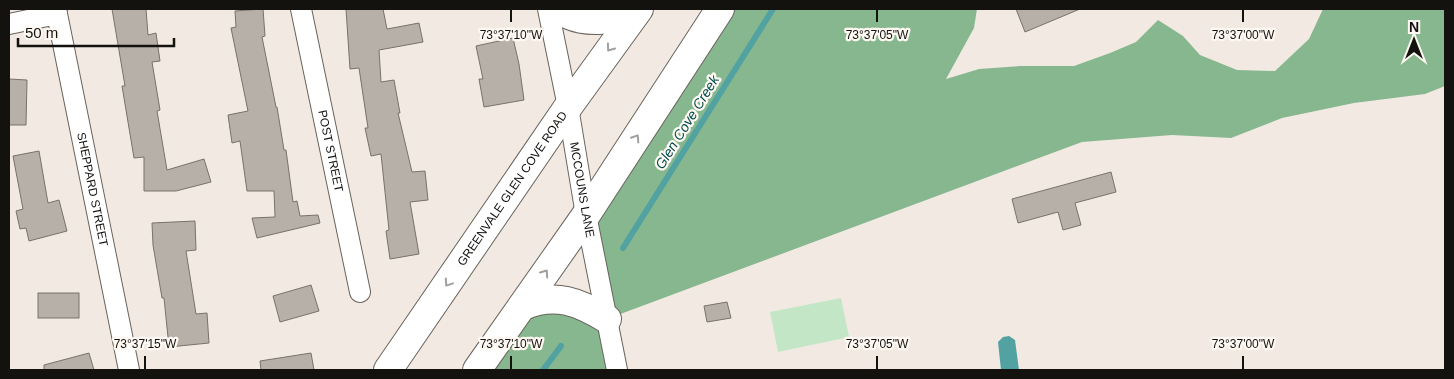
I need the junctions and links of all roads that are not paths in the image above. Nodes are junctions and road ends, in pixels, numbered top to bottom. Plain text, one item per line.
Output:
1 (301, 9) edge
2 (548, 9) edge
3 (559, 9) edge
4 (720, 9) edge
5 (57, 12) edge
6 (637, 12) edge
7 (9, 24) edge
8 (568, 107) junction
9 (586, 215) junction
10 (360, 292) dead end
11 (523, 306) junction
12 (607, 319) junction
13 (129, 370) edge
14 (388, 370) edge
15 (477, 370) edge
16 (616, 370) edge

1 - 10 street, POST STREET
2 - 8 street, MCCOUNS LANE
3 - 6 main road
9 -> 4 main road
5 - 7 street
5 - 13 street, SHEPPARD STREET
6 -> 8 main road, GREENVALE GLEN COVE ROAD
8 - 9 street, MCCOUNS LANE
8 -> 14 main road, GREENVALE GLEN COVE ROAD
11 -> 9 main road
9 - 12 street, MCCOUNS LANE
11 - 12 main road
11 - 15 main road
12 - 16 street, MCCOUNS LANE

